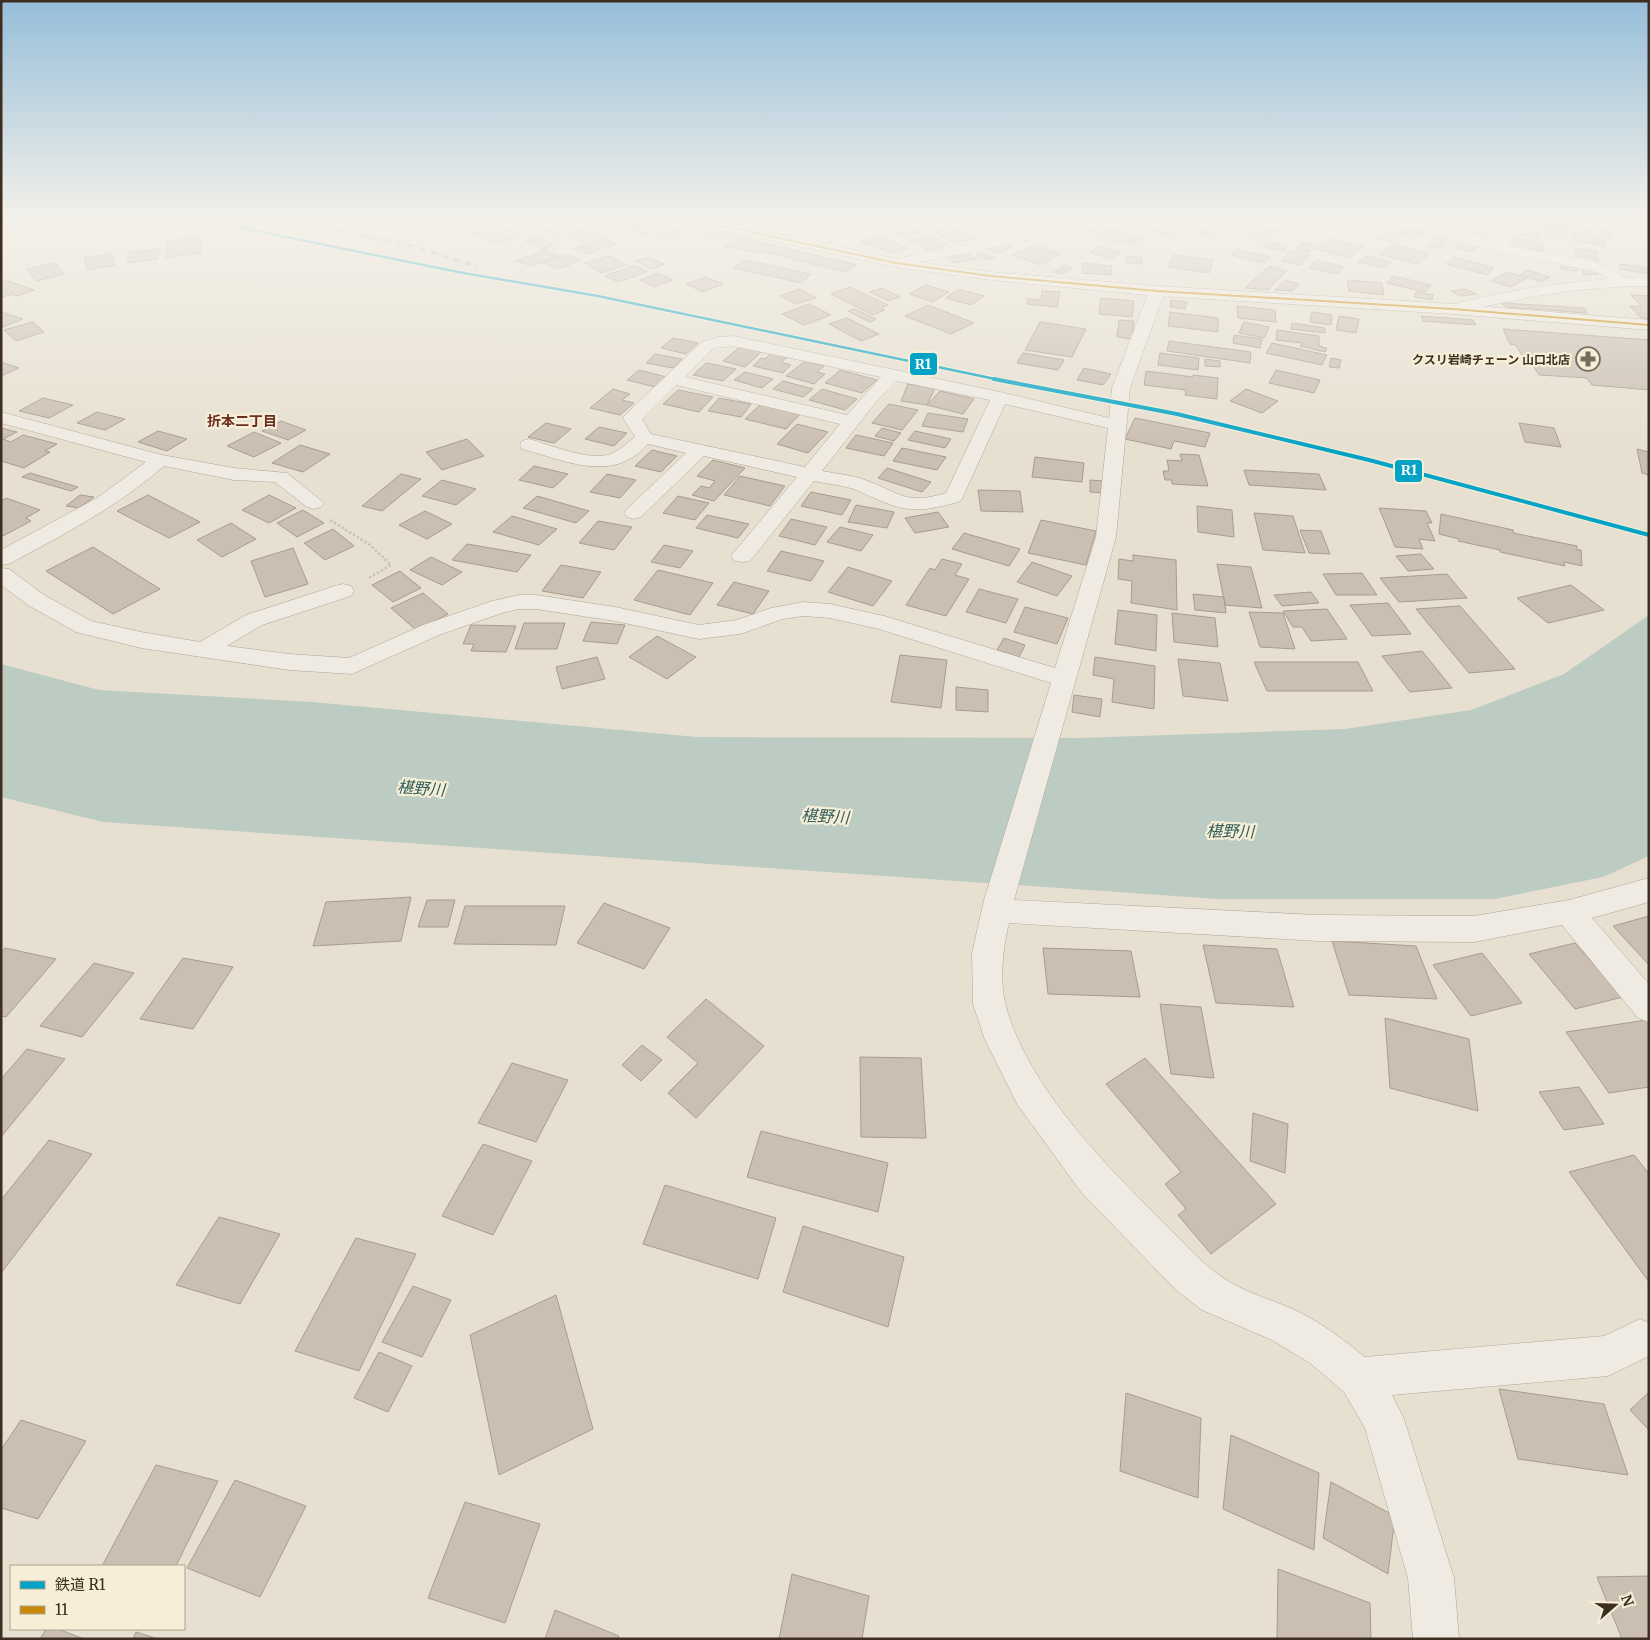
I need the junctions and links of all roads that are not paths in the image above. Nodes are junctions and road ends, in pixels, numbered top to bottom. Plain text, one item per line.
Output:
1 (1156, 295) edge
2 (1215, 295) edge
3 (1523, 295) edge
4 (1453, 309) junction
5 (1649, 326) edge
6 (893, 375) junction
7 (672, 379) junction
8 (1000, 397) junction
9 (1, 417) edge
10 (852, 420) junction
11 (1117, 425) junction
12 (645, 438) junction
13 (529, 445) dead end
14 (700, 450) junction
15 (160, 460) junction
16 (809, 473) junction
17 (314, 503) road end
18 (634, 513) dead end
19 (742, 556) dead end
20 (1, 560) edge
21 (1, 574) edge
22 (343, 591) road end
23 (204, 650) junction
24 (1064, 679) junction
25 (1649, 890) edge
26 (998, 905) junction
27 (1569, 912) junction
28 (1649, 1008) edge
29 (1640, 1339) dead end
30 (1358, 1378) junction
31 (1436, 1639) edge

1 - 11 street
2 - 4 street
3 - 4 street
4 - 5 street
6 - 7 street
6 - 8 street
6 - 10 street
7 - 10 street
7 - 12 street
8 - 11 street
8 - 16 street
9 - 15 street
10 - 16 street
11 - 24 street
12 - 13 street
12 - 14 street
14 - 16 street
14 - 18 street
15 - 17 street
15 - 20 street
16 - 19 street
21 - 23 street
22 - 23 street
23 - 24 street
24 - 26 street
25 - 27 street
26 - 27 street
26 - 30 street
27 - 28 street
29 - 30 street
30 - 31 street

